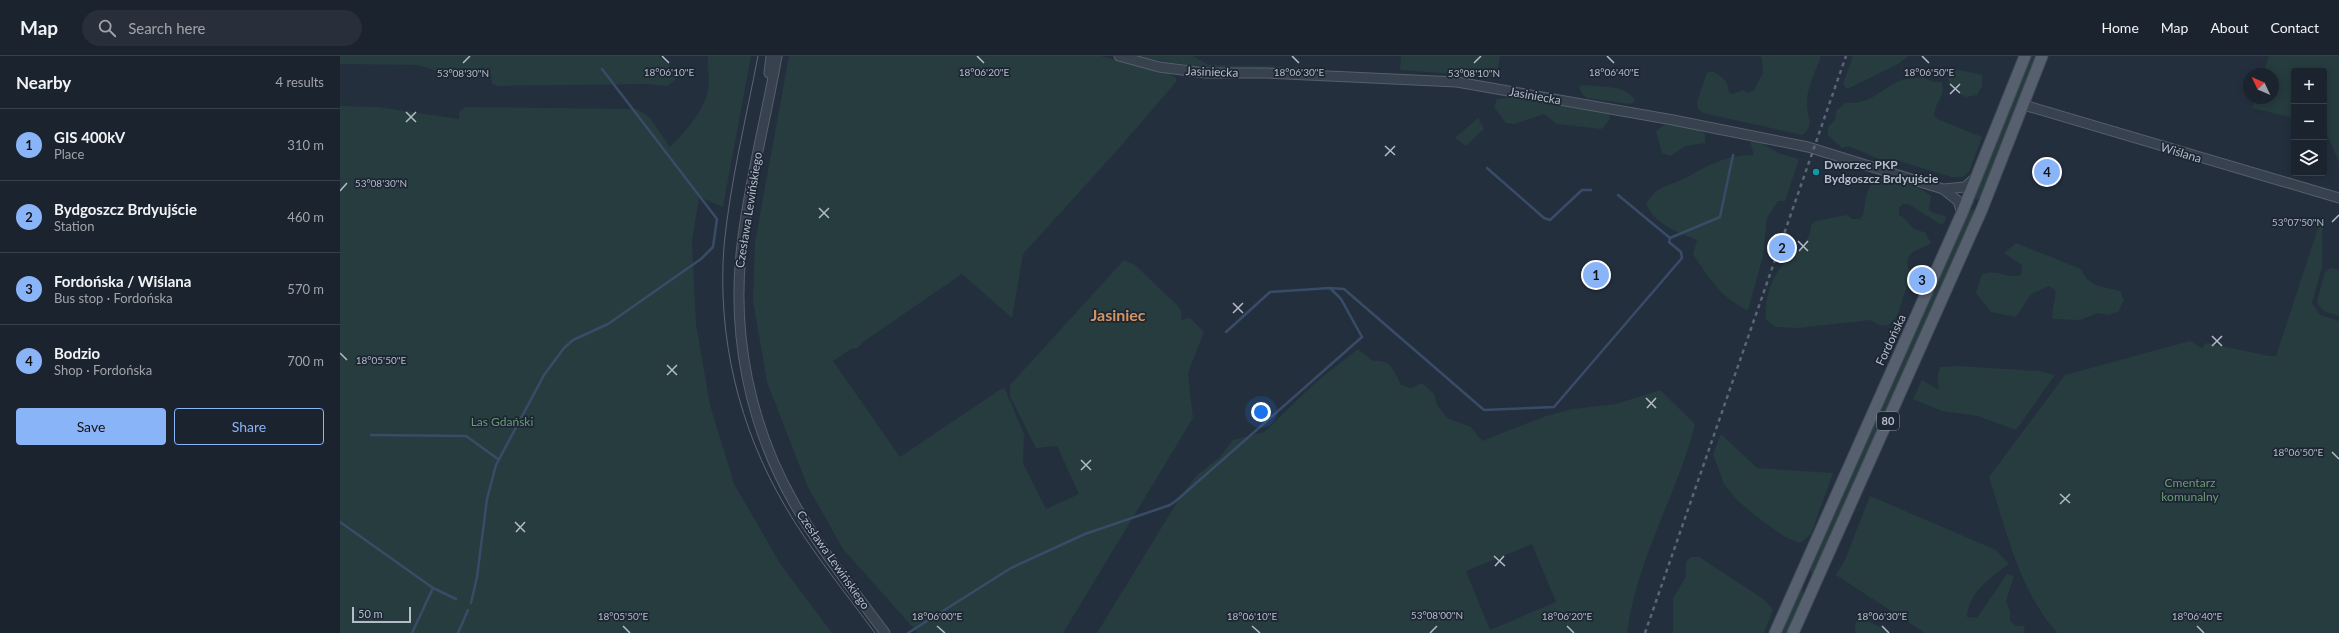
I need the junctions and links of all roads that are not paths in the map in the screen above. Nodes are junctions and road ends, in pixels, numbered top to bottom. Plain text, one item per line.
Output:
1 (771, 56) edge
2 (778, 56) edge
3 (1119, 56) edge
4 (2025, 56) edge
5 (2042, 56) edge
6 (2024, 105) junction
7 (765, 110) junction
8 (1981, 168) junction
9 (1943, 189) junction
10 (2339, 198) edge
11 (1962, 213) junction
12 (885, 633) edge
13 (1774, 633) edge
14 (1793, 633) edge

1 - 7 street, Czesława Lewińskiego
2 - 7 street, Czesława Lewińskiego
3 - 9 street, Jasiniecka
4 - 8 main road, Fordońska / 80
5 - 6 main road, 80
6 - 10 street, Wiślana
6 - 14 main road, 80
7 - 12 street, Czesława Lewińskiego
8 - 9 street, Jasiniecka
8 - 11 main road, Fordońska / 80
9 - 11 street, Jasiniecka
11 - 13 main road, Fordońska / 80

